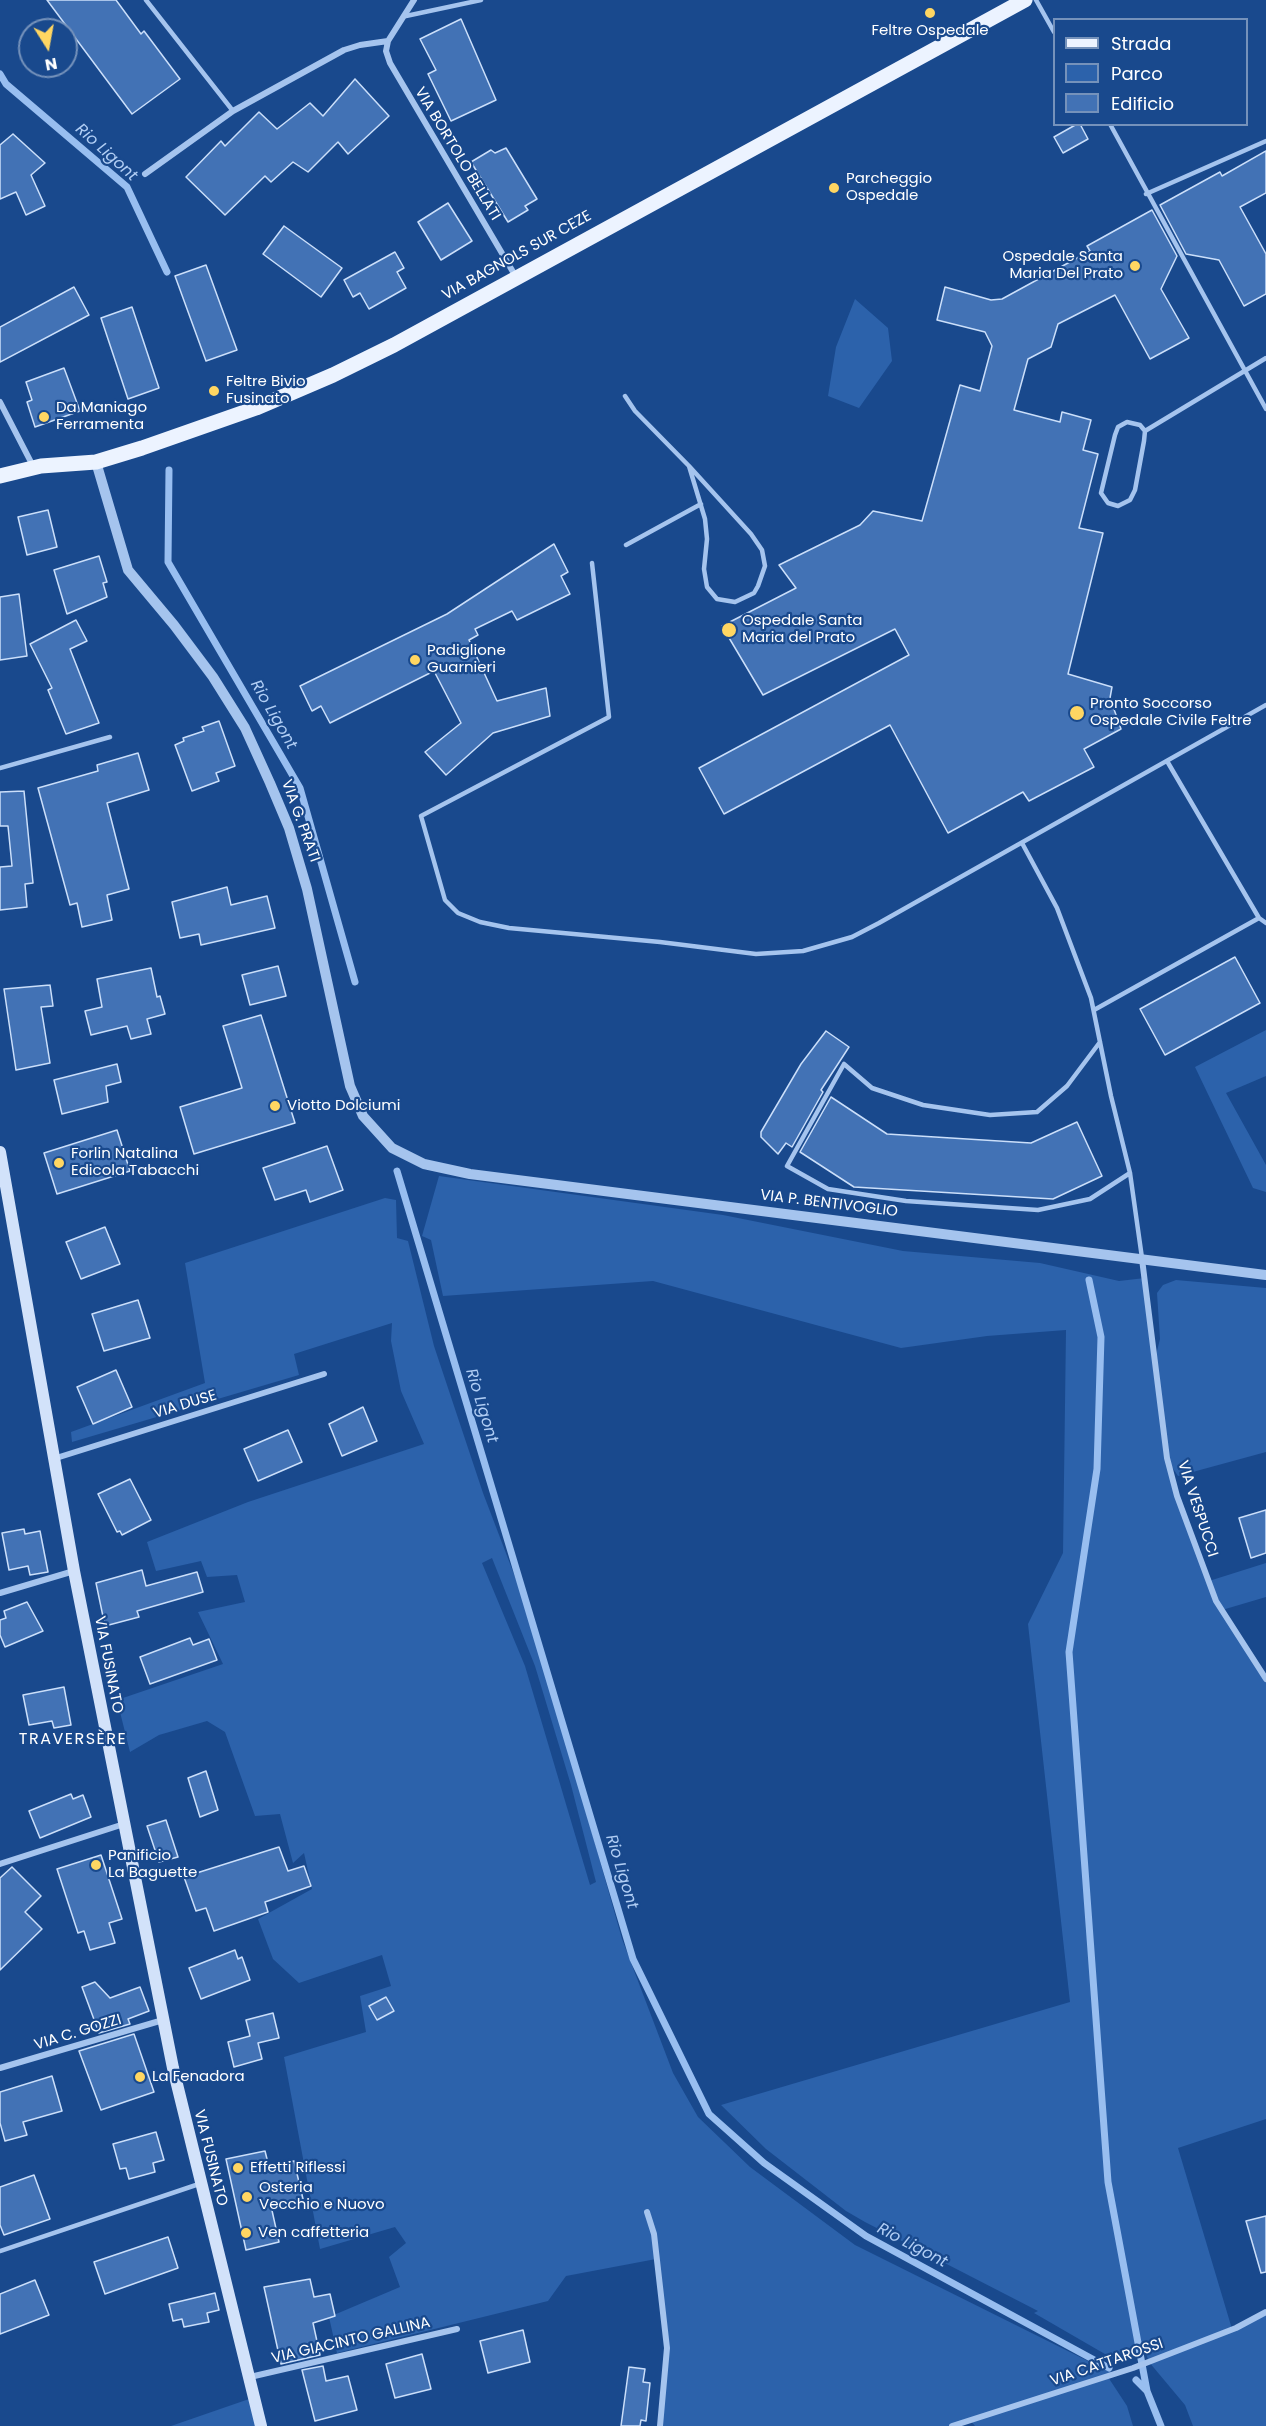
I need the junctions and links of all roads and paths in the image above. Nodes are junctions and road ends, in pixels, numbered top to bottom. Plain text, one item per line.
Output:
1 (146, 0) edge
2 (414, 0) edge
3 (481, 0) edge
4 (1025, 0) edge
5 (1036, 0) edge
6 (406, 16) junction
7 (1053, 30) edge
8 (388, 41) junction
9 (233, 111) junction
10 (1111, 126) edge
11 (1266, 141) edge
12 (145, 174) dead end
13 (1146, 194) junction
14 (516, 277) junction
15 (1266, 358) edge
16 (1244, 370) junction
17 (625, 396) dead end
18 (0, 402) edge
19 (1266, 409) edge
20 (1145, 431) junction
21 (96, 462) junction
22 (689, 466) junction
23 (34, 469) junction
24 (0, 476) edge
25 (701, 504) junction
26 (626, 545) dead end
27 (592, 563) dead end
28 (1266, 705) edge
29 (110, 737) dead end
30 (1167, 761) junction
31 (0, 768) edge
32 (1022, 843) junction
33 (1259, 918) junction
34 (1266, 923) edge
35 (1094, 1010) junction
36 (1100, 1042) junction
37 (392, 1148) joint
38 (0, 1152) edge
39 (1130, 1173) junction
40 (1142, 1259) junction
41 (1266, 1275) edge
42 (324, 1374) dead end
43 (53, 1459) junction
44 (74, 1570) junction
45 (0, 1593) edge
46 (1266, 1678) edge
47 (125, 1824) junction
48 (0, 1864) edge
49 (163, 2020) junction
50 (0, 2068) edge
51 (201, 2183) junction
52 (647, 2212) dead end
53 (0, 2251) edge
54 (1266, 2312) edge
55 (457, 2329) dead end
56 (250, 2377) junction
57 (261, 2426) edge
58 (660, 2426) edge
59 (952, 2426) edge

1 - 9 lane
2 - 6 street
3 - 6 lane
4 - 14 main road, VIA BAGNOLS SUR CEZE
5 - 7 lane
6 - 8 street
8 - 9 street
8 - 14 street, VIA BORTOLO BELLATI
9 - 12 street
10 - 13 lane
11 - 13 lane
13 - 16 lane
14 - 21 main road, VIA BAGNOLS SUR CEZE
15 - 16 lane
16 - 19 lane
16 - 20 lane
17 - 22 lane
18 - 23 street
20 - 20 lane
21 - 23 main road, VIA BAGNOLS SUR CEZE
21 - 37 street, VIA G. PRATI
22 - 25 lane
22 - 25 lane
23 - 24 main road, VIA BAGNOLS SUR CEZE
25 - 26 lane
27 - 32 lane
28 - 30 lane
29 - 31 lane
30 - 32 lane
30 - 33 lane
32 - 35 lane
33 - 34 lane
33 - 35 lane
35 - 36 lane
36 - 39 lane
36 - 39 lane
37 - 40 street, VIA P. BENTIVOGLIO
38 - 43 main road, VIA FUSINATO
39 - 40 lane
40 - 41 street, VIA P. BENTIVOGLIO
40 - 46 street, VIA VESPUCCI
42 - 43 street, VIA DUSE
43 - 44 main road, VIA FUSINATO
44 - 45 street
44 - 47 main road, VIA FUSINATO
47 - 48 street
47 - 49 main road, VIA FUSINATO
49 - 50 street, VIA C. GOZZI
49 - 51 main road, VIA FUSINATO
51 - 53 lane
51 - 56 main road, VIA FUSINATO
52 - 58 street
54 - 59 street, VIA CATTAROSSI
55 - 56 street, VIA GIACINTO GALLINA
56 - 57 main road, VIA FUSINATO

